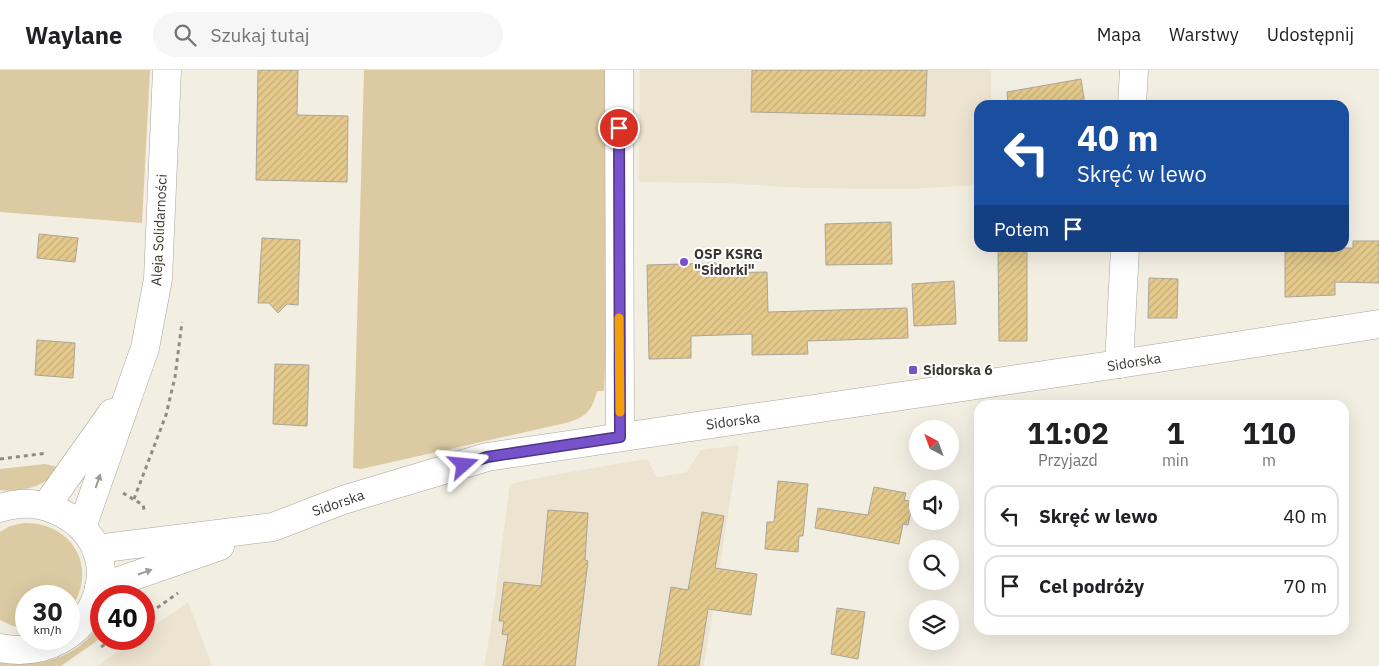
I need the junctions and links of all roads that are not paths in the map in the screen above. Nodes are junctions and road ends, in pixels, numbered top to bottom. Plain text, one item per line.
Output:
1 (167, 70) edge
2 (619, 70) edge
3 (1134, 70) edge
4 (1132, 100) edge
5 (1125, 252) edge
6 (1379, 324) edge
7 (1119, 364) junction
8 (130, 387) junction
9 (620, 437) junction
10 (46, 506) junction
11 (0, 508) edge
12 (273, 528) junction
13 (89, 538) junction
14 (100, 585) edge
15 (108, 585) edge
16 (90, 616) edge
17 (0, 649) edge

1 - 8 street, Aleja Solidarności
2 - 9 street
3 - 4 street
5 - 7 street
6 - 7 street, Sidorska
7 - 9 street, Sidorska
8 - 10 street
13 -> 8 street
9 - 12 street, Sidorska
10 - 11 street
10 - 13 street
12 - 13 street, Sidorska
15 -> 12 street
13 - 14 street
16 - 17 street

